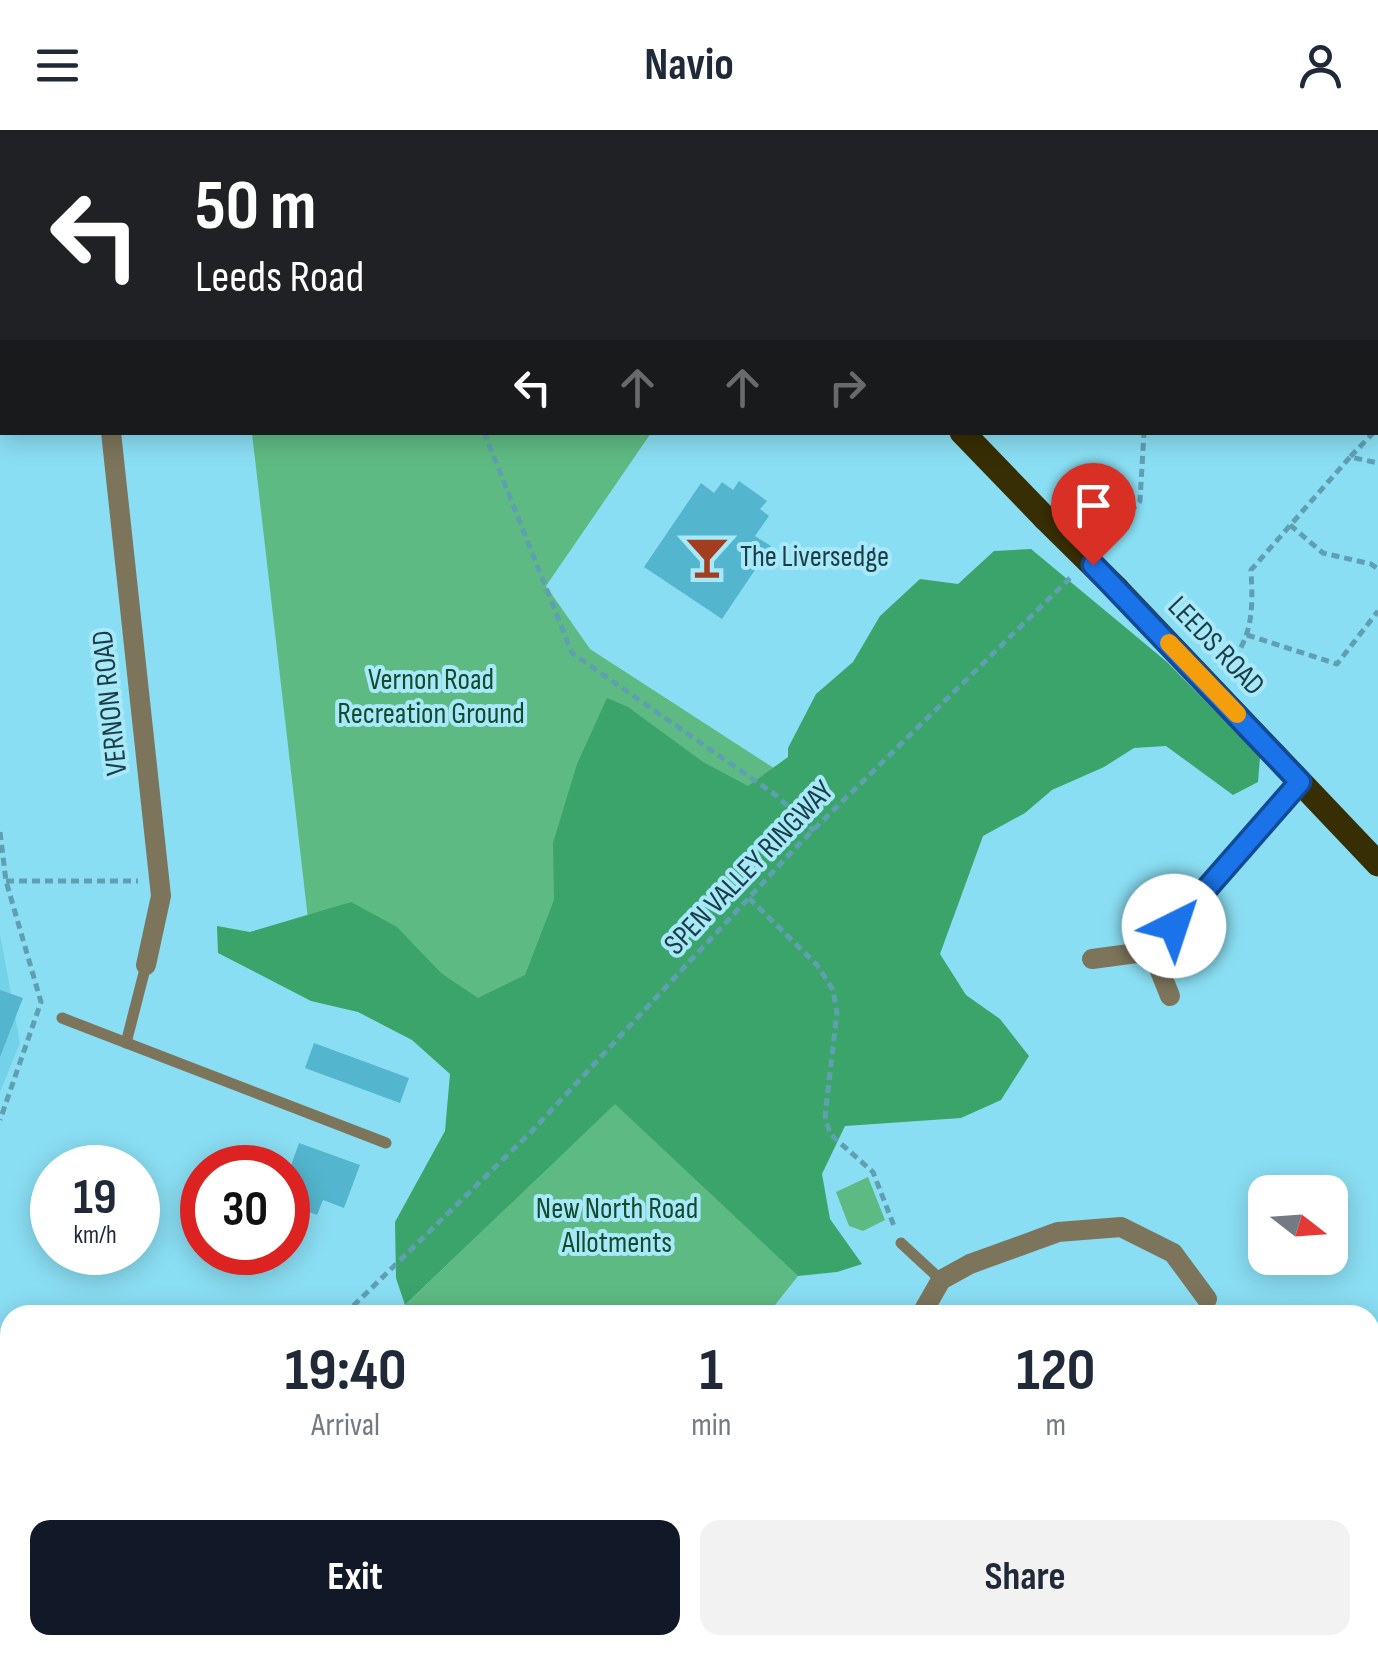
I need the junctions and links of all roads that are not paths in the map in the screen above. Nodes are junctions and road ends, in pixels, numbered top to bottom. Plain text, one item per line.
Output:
1 (110, 435) edge
2 (965, 435) edge
3 (1300, 782) junction
4 (1376, 859) edge
5 (1152, 951) junction
6 (1092, 959) dead end
7 (146, 965) joint
8 (1170, 996) dead end
9 (62, 1018) dead end
10 (126, 1043) junction
11 (386, 1143) dead end
12 (900, 1243) road end
13 (942, 1280) junction
14 (1207, 1299) dead end
15 (927, 1305) edge

1 - 7 street, VERNON ROAD
2 - 3 main road, LEEDS ROAD, bridge
3 - 4 main road, LEEDS ROAD
3 - 5 street
5 - 6 street
5 - 8 street
7 - 10 lane
9 - 10 lane
10 - 11 lane
12 - 13 lane
13 - 14 street
13 - 15 street

